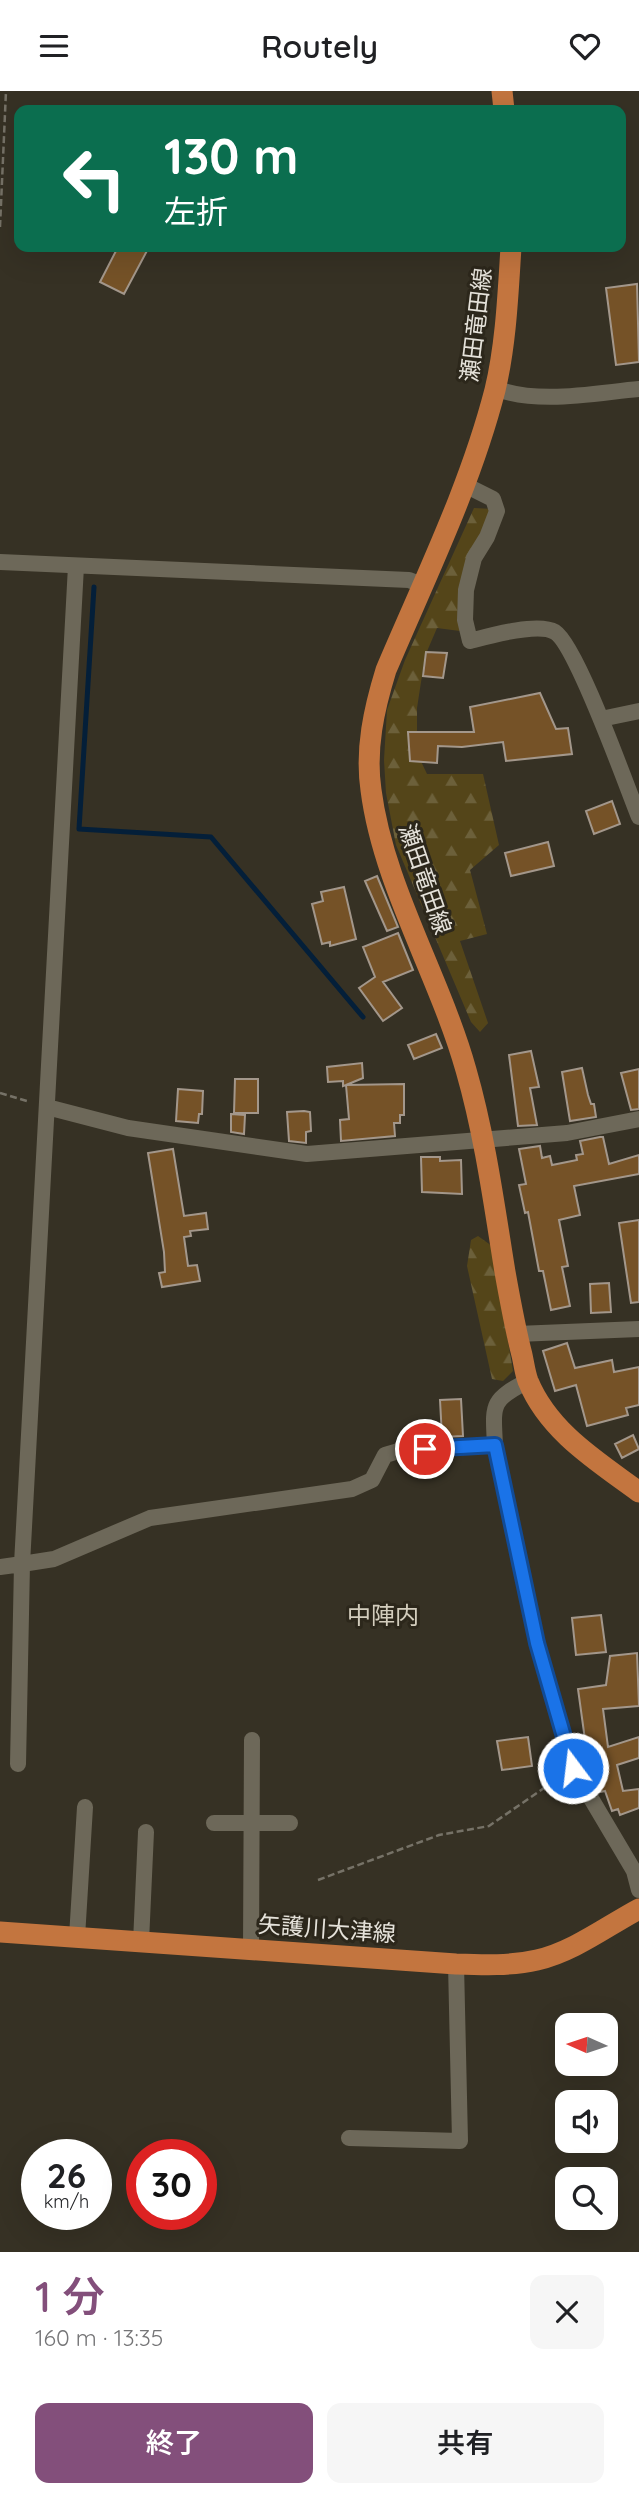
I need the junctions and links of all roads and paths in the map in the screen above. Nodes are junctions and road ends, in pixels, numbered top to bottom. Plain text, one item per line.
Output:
1 (6, 91) edge
2 (0, 227) edge
3 (511, 252) edge
4 (495, 388) junction
5 (639, 389) edge
6 (465, 485) junction
7 (0, 562) edge
8 (76, 566) junction
9 (422, 585) junction
10 (639, 711) edge
11 (601, 719) junction
12 (639, 817) edge
13 (0, 1093) edge
14 (47, 1107) junction
15 (639, 1119) edge
16 (484, 1141) junction
17 (639, 1329) edge
18 (517, 1334) junction
19 (528, 1381) junction
20 (495, 1445) junction
21 (639, 1492) edge
22 (22, 1564) junction
23 (0, 1567) edge
24 (251, 1740) dead end
25 (18, 1764) dead end
26 (573, 1768) junction
27 (85, 1807) dead end
28 (252, 1821) junction
29 (214, 1822) dead end
30 (290, 1823) dead end
31 (146, 1832) dead end
32 (318, 1880) dead end
33 (639, 1890) edge
34 (639, 1909) edge
35 (0, 1932) edge
36 (77, 1937) junction
37 (141, 1941) junction
38 (251, 1950) junction
39 (456, 1964) junction
40 (349, 2138) dead end

1 - 2 path
3 - 4 main road, 瀬田竜田線
4 - 5 street
4 - 6 main road, 瀬田竜田線
6 - 9 main road, 瀬田竜田線
6 - 11 street
7 - 8 street
8 - 9 street
8 - 14 street
9 - 16 main road, 瀬田竜田線
10 - 11 street
11 - 12 street
13 - 14 path
14 - 16 street
14 - 22 street
15 - 16 street
16 - 18 main road, 瀬田竜田線
17 - 18 street
18 - 19 main road, 瀬田竜田線
19 - 20 street
19 - 21 main road, 瀬田竜田線
20 - 22 street
20 - 26 street
22 - 23 street
22 - 25 street
24 - 28 street
26 - 32 path
26 - 33 street
27 - 36 street
28 - 29 street
28 - 30 street
28 - 38 street
31 - 37 street
34 - 39 main road, 矢護川大津線
35 - 36 main road, 矢護川大津線
36 - 37 main road, 矢護川大津線
37 - 38 main road, 矢護川大津線
38 - 39 main road, 矢護川大津線
39 - 40 street

